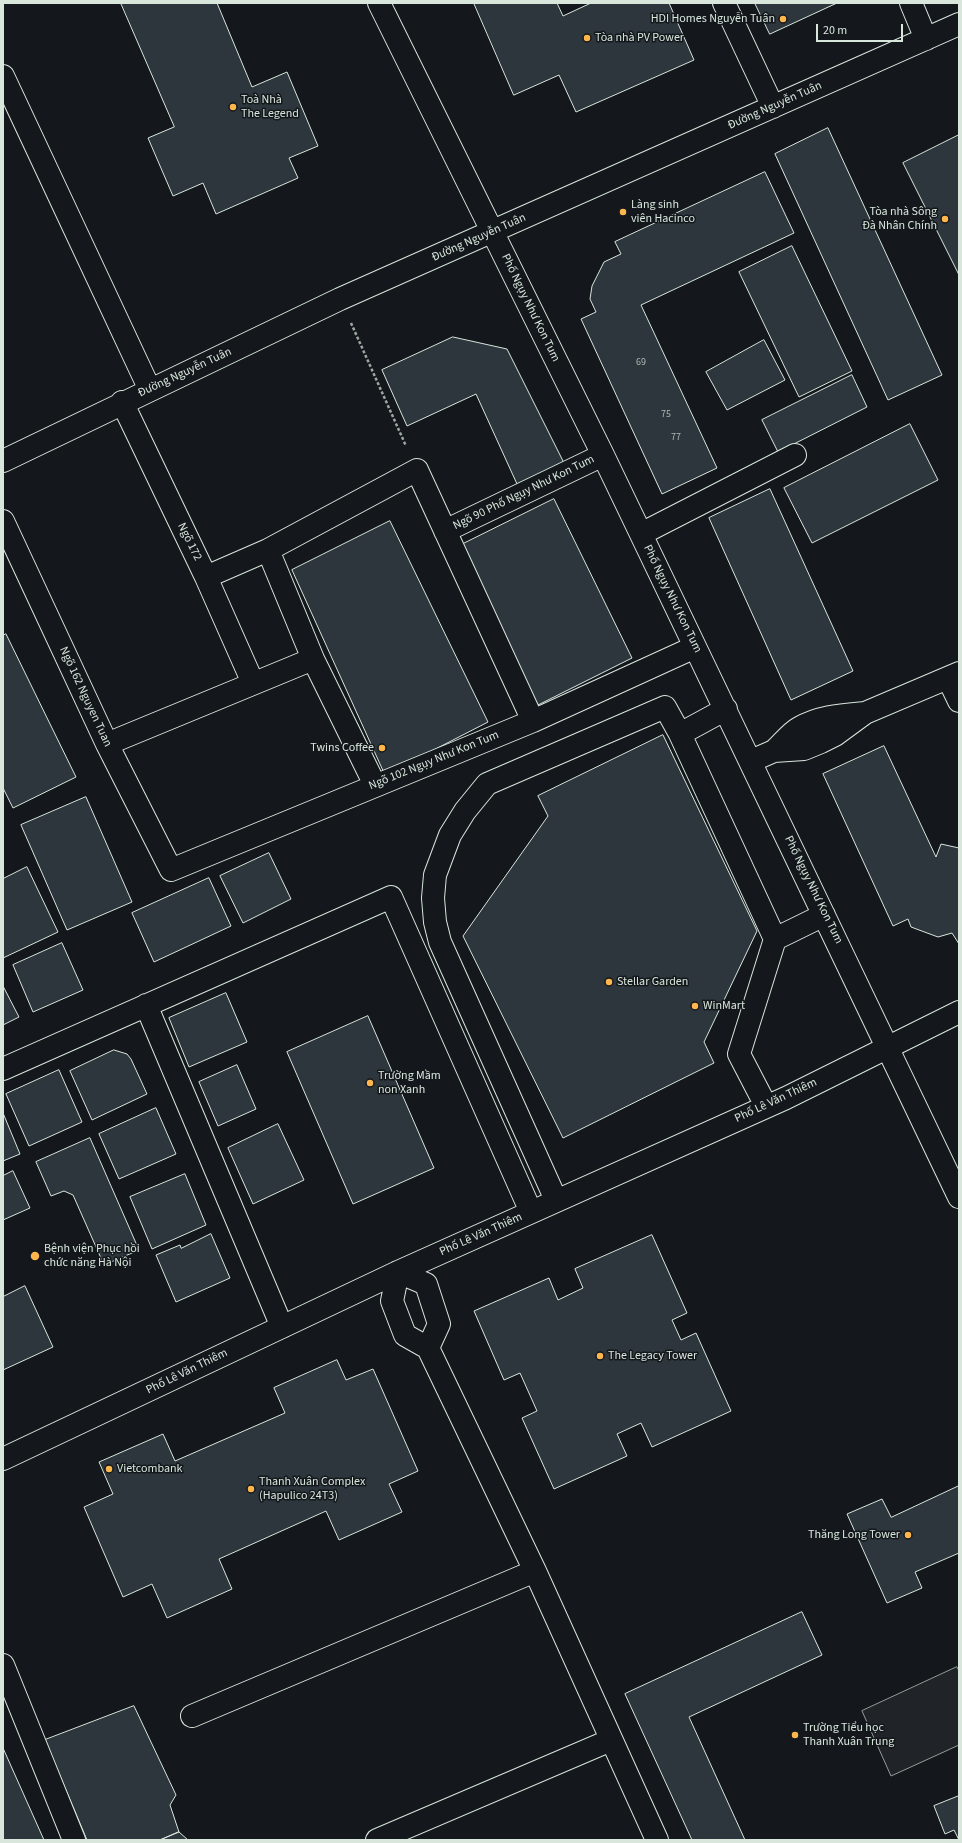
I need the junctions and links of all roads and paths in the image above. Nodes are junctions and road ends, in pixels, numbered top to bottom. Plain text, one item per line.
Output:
1 (379, 3) edge
2 (724, 3) edge
3 (911, 3) edge
4 (959, 24) edge
5 (926, 39) junction
6 (3, 76) edge
7 (773, 107) junction
8 (492, 232) junction
9 (340, 299) junction
10 (150, 390) junction
11 (122, 402) junction
12 (603, 455) junction
13 (795, 455) dead end
14 (3, 461) edge
15 (417, 470) junction
16 (3, 521) edge
17 (445, 531) junction
18 (641, 534) junction
19 (268, 550) junction
20 (206, 577) junction
21 (695, 647) junction
22 (313, 659) junction
23 (954, 675) edge
24 (253, 683) junction
25 (959, 701) edge
26 (726, 708) junction
27 (533, 721) junction
28 (680, 734) junction
29 (106, 744) junction
30 (751, 761) junction
31 (375, 785) junction
32 (171, 870) joint
33 (824, 915) junction
34 (775, 939) junction
35 (146, 1005) junction
36 (959, 1012) edge
37 (888, 1048) junction
38 (3, 1069) edge
39 (766, 1106) junction
40 (959, 1198) edge
41 (556, 1200) junction
42 (531, 1212) junction
43 (398, 1272) junction
44 (282, 1327) junction
45 (428, 1348) junction
46 (3, 1459) edge
47 (535, 1572) junction
48 (3, 1665) edge
49 (192, 1716) dead end
50 (611, 1740) junction
51 (74, 1840) edge
52 (377, 1840) edge
53 (657, 1840) edge

1 - 8 street, Phố Ngụy Như Kon Tum
2 - 7 street
3 - 5 street
4 - 5 street, Đường Nguyễn Tuân
5 - 7 street, Đường Nguyễn Tuân
6 - 10 street
7 - 8 street, Đường Nguyễn Tuân
8 - 9 street, Đường Nguyễn Tuân
8 - 12 street, Phố Ngụy Như Kon Tum
9 - 10 street, Đường Nguyễn Tuân
9 - 15 path
10 - 11 street, Đường Nguyễn Tuân
11 - 14 street, Đường Nguyễn Tuân
11 - 20 street, Ngõ 172
12 - 17 street, Ngõ 90 Phố Ngụy Như Kon Tum
12 - 18 street, Phố Ngụy Như Kon Tum
13 - 18 street
15 - 17 street
15 - 19 street
16 - 29 street, Ngõ 162 Nguyen Tuan
17 - 27 street
18 - 21 street, Phố Ngụy Như Kon Tum
19 - 20 street
19 - 22 street
20 - 24 street, Ngõ 172
21 - 26 street, Phố Ngụy Như Kon Tum
21 - 27 street, Ngõ 102 Ngụy Như Kon Tum
22 - 24 street
22 - 31 street
23 - 25 street
23 - 30 street
24 - 29 street
26 - 28 street
26 - 30 street, Phố Ngụy Như Kon Tum
27 - 31 street, Ngõ 102 Ngụy Như Kon Tum
28 - 34 street
28 - 41 street
29 - 32 street, Ngõ 162 Nguyen Tuan
30 - 33 street, Phố Ngụy Như Kon Tum
31 - 32 street, Ngõ 102 Ngụy Như Kon Tum
33 - 34 street
33 - 37 street, Phố Ngụy Như Kon Tum
34 - 39 street
35 - 38 street
35 - 42 street
35 - 44 street
36 - 37 street, Phố Lê Văn Thiêm
37 - 39 street, Phố Lê Văn Thiêm
37 - 40 street, Phố Ngụy Như Kon Tum
39 - 41 street, Phố Lê Văn Thiêm
41 - 42 street, Phố Lê Văn Thiêm
42 - 43 street, Phố Lê Văn Thiêm
43 - 44 street, Phố Lê Văn Thiêm
43 - 45 street
43 - 45 street
44 - 46 street, Phố Lê Văn Thiêm
45 - 47 street
47 - 49 street
47 - 50 street
48 - 51 street
50 - 52 street
50 - 53 street

